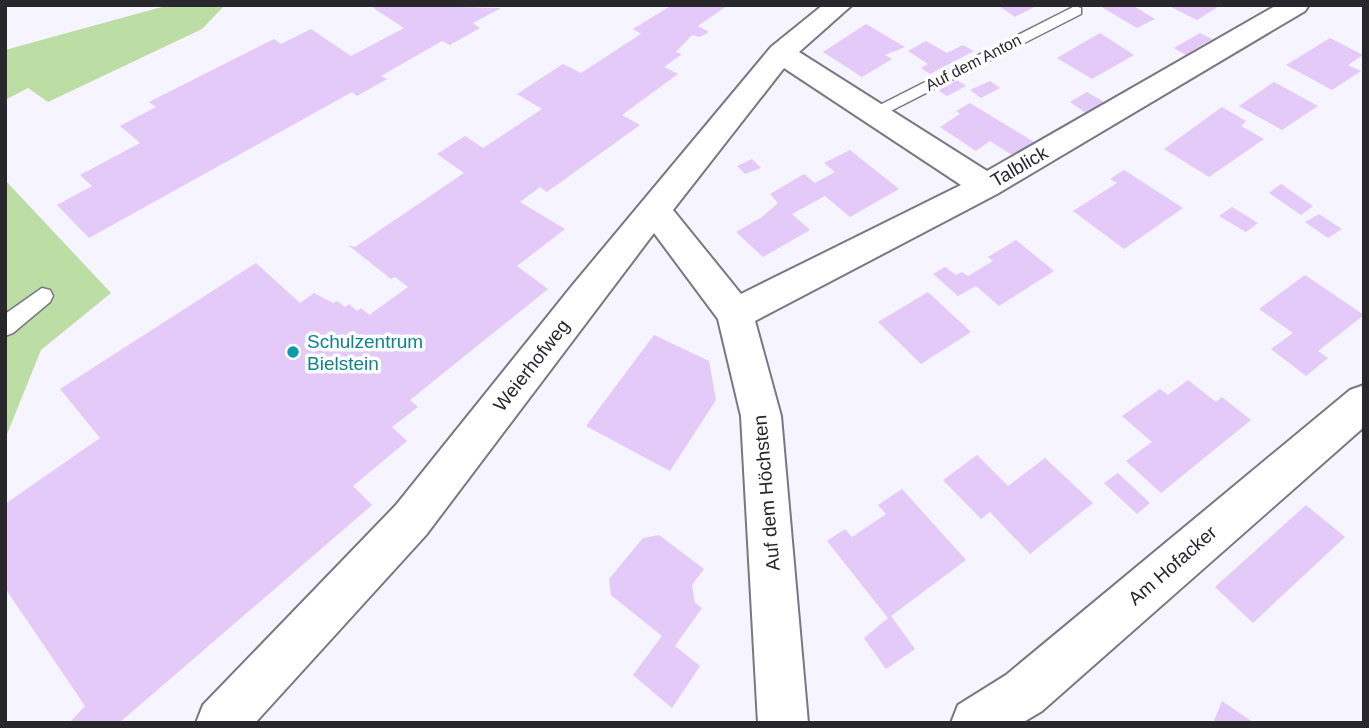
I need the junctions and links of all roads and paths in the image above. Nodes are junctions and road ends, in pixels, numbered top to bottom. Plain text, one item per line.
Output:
1 (839, 5) edge
2 (1296, 5) edge
3 (1075, 11) dead end
4 (781, 53) junction
5 (871, 114) junction
6 (986, 186) junction
7 (655, 210) junction
8 (41, 296) dead end
9 (736, 314) junction
10 (5, 327) edge
11 (1364, 402) edge
12 (221, 723) edge
13 (783, 723) edge
14 (976, 723) edge

1 - 4 street, Weierhofweg
2 - 6 street, Talblick
3 - 5 lane, Auf dem Anton
4 - 5 street
4 - 7 street, Weierhofweg
5 - 6 street
6 - 9 street, Talblick
7 - 9 street, Auf dem Höchsten
7 - 12 street, Weierhofweg
8 - 10 lane
9 - 13 street, Auf dem Höchsten
11 - 14 street, Am Hofacker

